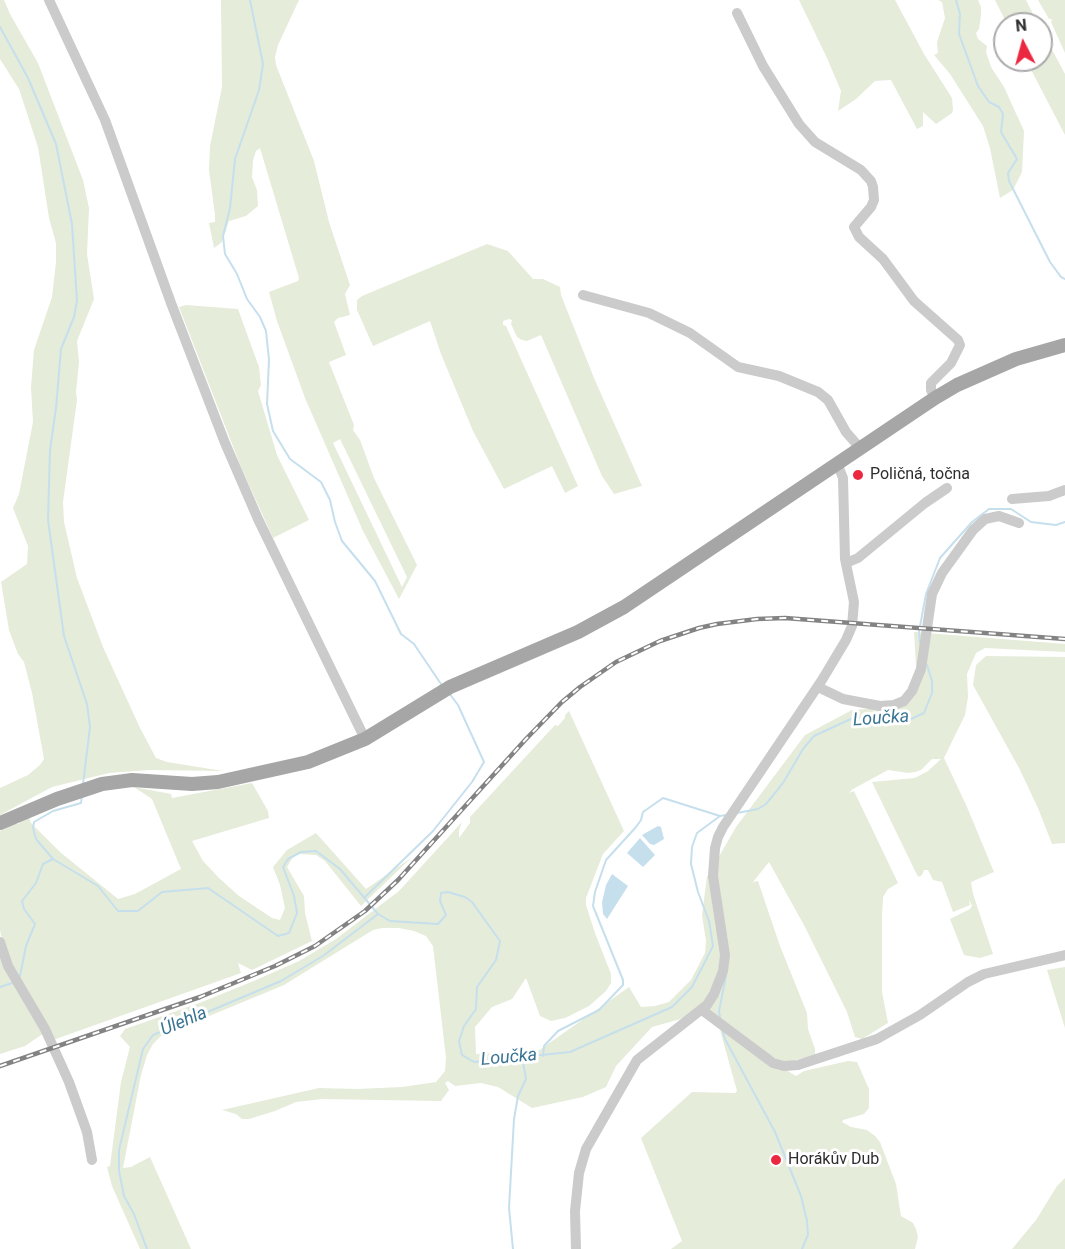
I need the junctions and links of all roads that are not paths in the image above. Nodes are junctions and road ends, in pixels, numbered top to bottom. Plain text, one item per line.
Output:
1 (49, 0) edge
2 (737, 13) dead end
3 (583, 295) dead end
4 (1065, 345) edge
5 (935, 398) junction
6 (860, 448) junction
7 (837, 463) junction
8 (947, 488) dead end
9 (1065, 490) edge
10 (1012, 499) dead end
11 (1018, 523) dead end
12 (846, 563) junction
13 (818, 687) junction
14 (365, 739) junction
15 (0, 824) edge
16 (0, 942) edge
17 (1065, 955) edge
18 (702, 1010) junction
19 (92, 1160) dead end
20 (576, 1249) edge

1 - 14 street
2 - 5 street
3 - 6 street
4 - 5 main road
5 - 6 main road
6 - 7 main road
7 - 12 street
7 - 14 main road
8 - 12 street
9 - 10 street
11 - 13 street
12 - 13 street
13 - 18 street
14 - 15 main road
16 - 19 street
17 - 18 street
18 - 20 street

